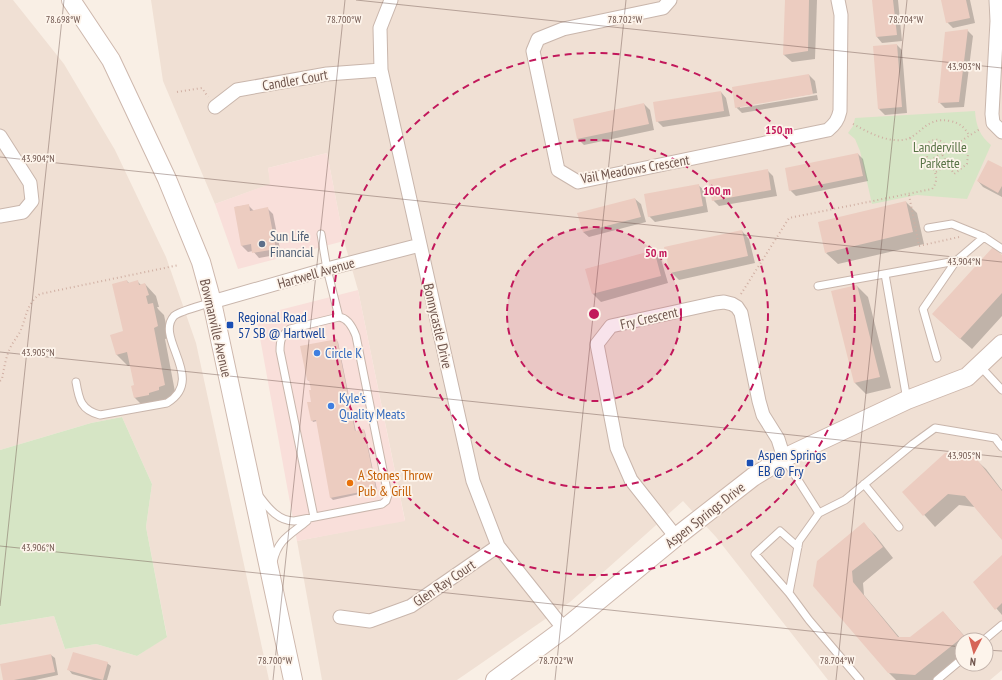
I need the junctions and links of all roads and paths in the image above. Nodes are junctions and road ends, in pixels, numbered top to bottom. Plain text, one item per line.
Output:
1 (71, 0) edge
2 (391, 0) edge
3 (670, 0) edge
4 (838, 0) edge
5 (996, 0) edge
6 (381, 70) junction
7 (177, 92) dead end
8 (215, 108) joint
9 (852, 124) dead end
10 (980, 129) dead end
11 (1002, 132) edge
12 (969, 135) junction
13 (0, 136) edge
14 (910, 137) junction
15 (961, 141) junction
16 (948, 149) junction
17 (925, 152) junction
18 (941, 153) junction
19 (929, 161) junction
20 (948, 164) junction
21 (936, 172) junction
22 (0, 216) edge
23 (928, 228) dead end
24 (321, 234) dead end
25 (984, 237) junction
26 (420, 245) junction
27 (1002, 249) edge
28 (956, 261) junction
29 (179, 265) dead end
30 (327, 269) junction
31 (885, 274) junction
32 (818, 286) dead end
33 (741, 294) dead end
34 (212, 302) junction
35 (339, 317) junction
36 (1002, 344) edge
37 (937, 358) dead end
38 (979, 365) junction
39 (0, 381) edge
40 (76, 382) dead end
41 (1002, 390) edge
42 (907, 400) junction
43 (1002, 447) edge
44 (784, 458) junction
45 (864, 484) junction
46 (252, 488) junction
47 (819, 513) junction
48 (311, 518) junction
49 (899, 527) dead end
50 (676, 537) junction
51 (498, 546) junction
52 (798, 547) junction
53 (271, 576) junction
54 (789, 593) junction
55 (340, 617) dead end
56 (1002, 625) edge
57 (564, 629) junction
58 (994, 632) edge
59 (954, 666) edge
60 (293, 680) edge
61 (495, 680) edge
62 (860, 680) edge
63 (938, 680) edge

1 - 34 main road, Bowmanville Avenue
2 - 6 street, Bonnycastle Drive
3 - 4 street, Vail Meadows Crescent
5 - 11 street
6 - 8 street, Candler Court
6 - 26 street, Bonnycastle Drive
7 - 8 path
9 - 14 path
10 - 12 path
12 - 14 path
12 - 15 path
13 - 22 street
14 - 17 path
15 - 16 path
15 - 20 path
16 - 17 path
16 - 18 path
17 - 19 path
18 - 19 path
18 - 20 path
19 - 21 path
20 - 21 path
21 - 33 path
23 - 25 lane
24 - 30 lane
25 - 27 lane
25 - 28 lane
26 - 30 street, Hartwell Avenue
26 - 51 street, Bonnycastle Drive
28 - 31 lane
28 - 37 lane
29 - 39 path
30 - 34 street, Hartwell Avenue
30 - 35 lane
31 - 32 lane
31 - 42 lane
34 - 40 lane
34 - 46 main road, Bowmanville Avenue
35 - 48 lane
35 - 48 lane
36 - 38 main road, Aspen Springs Drive
38 - 41 lane
38 - 42 main road, Aspen Springs Drive
42 - 44 main road, Aspen Springs Drive
43 - 45 lane
44 - 47 lane
44 - 50 main road, Aspen Springs Drive
44 - 50 street, Fry Crescent
45 - 47 lane
45 - 49 lane
46 - 48 lane
46 - 53 main road, Bowmanville Avenue
47 - 52 lane
48 - 53 lane
50 - 57 main road, Aspen Springs Drive
51 - 55 street, Glen Ray Court
51 - 57 street, Bonnycastle Drive
52 - 54 lane
52 - 54 lane
53 - 60 main road, Bowmanville Avenue
54 - 62 lane
56 - 58 lane
57 - 61 main road, Aspen Springs Drive
59 - 63 lane

